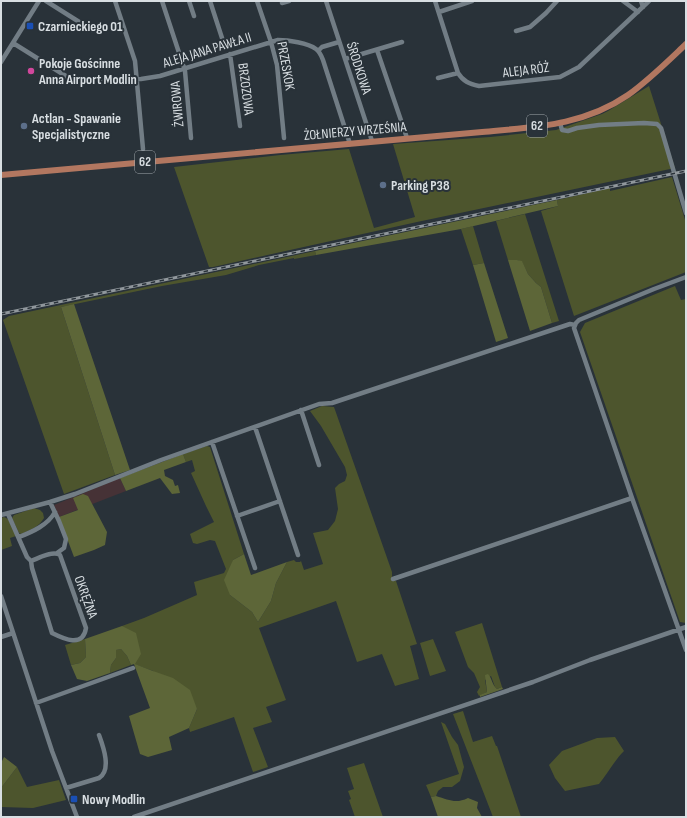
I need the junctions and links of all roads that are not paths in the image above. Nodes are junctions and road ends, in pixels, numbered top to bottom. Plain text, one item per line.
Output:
1 (39, 1) edge
2 (46, 1) edge
3 (115, 1) edge
4 (162, 1) edge
5 (189, 1) edge
6 (210, 1) edge
7 (256, 1) edge
8 (289, 1) edge
9 (326, 1) edge
10 (435, 1) edge
11 (472, 1) edge
12 (557, 1) edge
13 (623, 1) edge
14 (641, 1) edge
15 (649, 1) edge
16 (282, 3) dead end
17 (643, 7) junction
18 (439, 12) junction
19 (638, 12) junction
20 (194, 16) dead end
21 (122, 23) junction
22 (516, 31) dead end
23 (222, 38) dead end
24 (271, 42) junction
25 (339, 42) junction
26 (402, 42) dead end
27 (13, 43) junction
28 (686, 44) edge
29 (377, 50) junction
30 (318, 51) junction
31 (230, 54) junction
32 (345, 59) junction
33 (1, 62) edge
34 (184, 69) junction
35 (458, 73) junction
36 (438, 78) dead end
37 (137, 79) junction
38 (560, 123) junction
39 (240, 126) dead end
40 (191, 138) dead end
41 (284, 138) dead end
42 (407, 138) junction
43 (372, 141) junction
44 (350, 144) junction
45 (143, 149) dead end
46 (1, 175) edge
47 (686, 213) edge
48 (686, 277) edge
49 (575, 325) junction
50 (301, 410) junction
51 (255, 427) junction
52 (212, 442) junction
53 (319, 465) dead end
54 (632, 498) junction
55 (280, 501) junction
56 (50, 502) junction
57 (55, 512) junction
58 (8, 514) junction
59 (1, 515) edge
60 (237, 516) junction
61 (19, 537) junction
62 (57, 553) junction
63 (298, 555) dead end
64 (31, 560) junction
65 (255, 568) dead end
66 (392, 579) dead end
67 (1, 596) edge
68 (686, 627) edge
69 (679, 629) junction
70 (13, 633) junction
71 (1, 637) edge
72 (686, 650) edge
73 (133, 668) dead end
74 (36, 703) junction
75 (98, 735) dead end
76 (66, 788) junction
77 (77, 817) edge
78 (134, 817) edge

1 - 27 street
2 - 21 street
3 - 21 street
4 - 34 street, ŻWIROWA
5 - 20 street
6 - 23 street
7 - 24 street, PRZESKOK
8 - 16 street
9 - 25 street, ŚRODKOWA
10 - 18 street
11 - 18 street
12 - 22 street
13 - 19 street
14 - 17 street
15 - 17 street, ALEJA RÓŻ
17 - 19 street, ALEJA RÓŻ
18 - 35 street
19 - 35 street, ALEJA RÓŻ
21 - 37 street
24 - 30 street, ALEJA JANA PAWŁA II
24 - 31 street, ALEJA JANA PAWŁA II
24 - 41 street, PRZESKOK
25 - 30 street
25 - 32 street, ŚRODKOWA
26 - 29 street
27 - 33 street
27 - 37 street, ALEJA JANA PAWŁA II
28 - 38 main road, ŻOŁNIERZY WRZEŚNIA / 62
29 - 32 street
29 - 42 street
30 - 44 street
31 - 34 street, ALEJA JANA PAWŁA II
31 - 39 street, BRZOZOWA
32 - 43 street, ŚRODKOWA
34 - 37 street, ALEJA JANA PAWŁA II
34 - 40 street, ŻWIROWA
35 - 36 street
37 - 45 street
38 - 42 main road, ŻOŁNIERZY WRZEŚNIA / 62
38 - 47 street
42 - 43 main road, ŻOŁNIERZY WRZEŚNIA / 62
43 - 44 main road, ŻOŁNIERZY WRZEŚNIA / 62
44 - 46 main road, ŻOŁNIERZY WRZEŚNIA / 62
48 - 49 street
49 - 50 street
49 - 54 street
50 - 51 street
50 - 53 street
51 - 52 street
51 - 55 street
52 - 56 street
52 - 60 street
54 - 66 street
54 - 69 street
55 - 60 street
55 - 63 street
56 - 57 street
56 - 58 street
57 - 61 street
57 - 62 street
58 - 59 street
58 - 61 street, OKRĘŻNA
60 - 65 street
61 - 64 street, OKRĘŻNA
62 - 64 street
62 - 64 street, OKRĘŻNA
67 - 70 street
68 - 69 street
69 - 72 street
69 - 78 street
70 - 71 street
70 - 74 street
73 - 74 street
74 - 76 street
75 - 76 street
76 - 77 street

